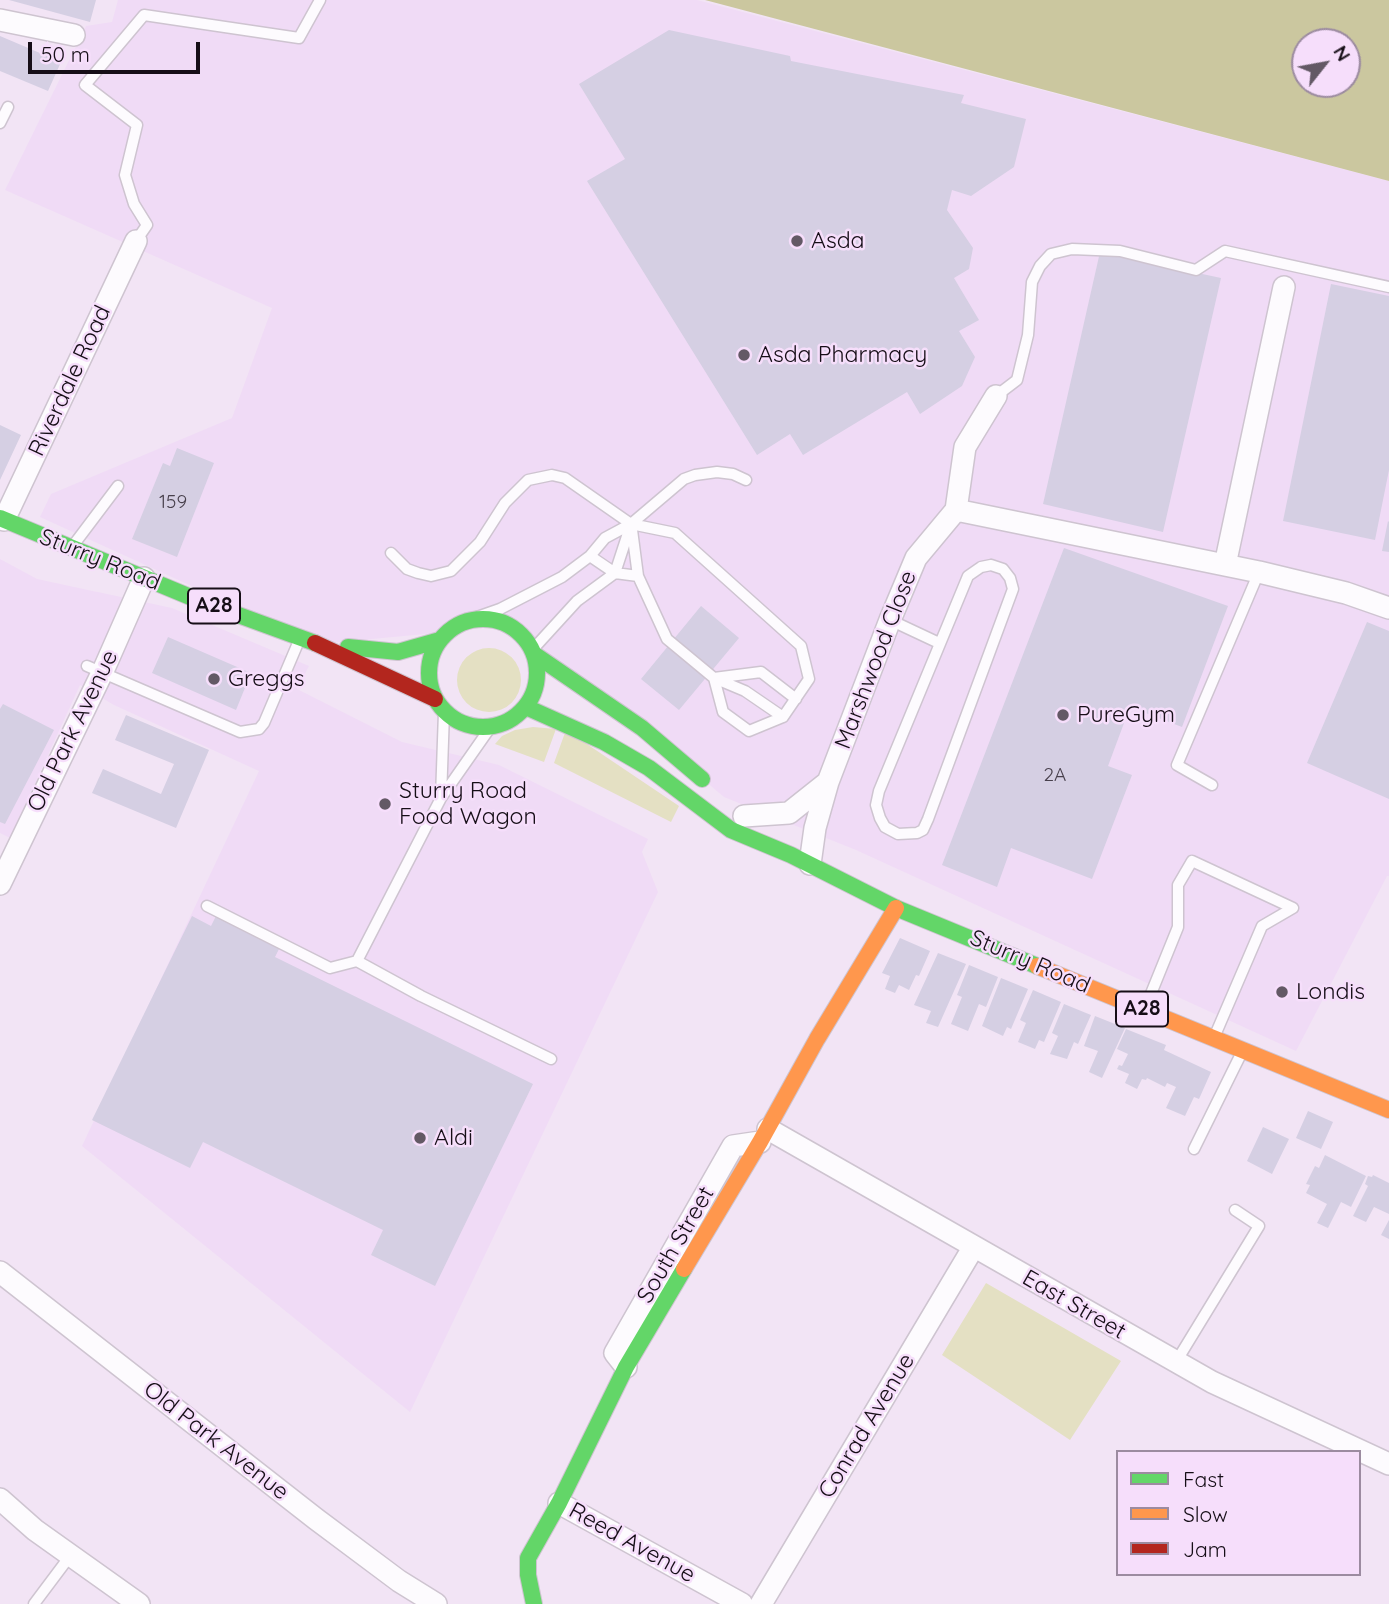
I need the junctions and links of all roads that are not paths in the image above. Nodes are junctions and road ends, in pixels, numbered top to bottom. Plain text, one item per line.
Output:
1 (320, 0) edge
2 (0, 20) edge
3 (74, 35) dead end
4 (8, 107) dead end
5 (0, 123) edge
6 (136, 241) joint
7 (1284, 287) dead end
8 (1389, 287) edge
9 (996, 396) joint
10 (746, 480) dead end
11 (118, 486) dead end
12 (957, 510) junction
13 (2, 519) edge
14 (631, 524) junction
15 (71, 548) junction
16 (391, 553) dead end
17 (590, 556) junction
18 (1225, 565) junction
19 (1259, 572) junction
20 (615, 573) junction
21 (638, 576) junction
22 (144, 578) junction
23 (1389, 608) edge
24 (890, 620) junction
25 (463, 622) junction
26 (300, 638) junction
27 (440, 639) junction
28 (939, 643) junction
29 (318, 644) junction
30 (533, 652) junction
31 (95, 668) junction
32 (714, 678) junction
33 (796, 699) junction
34 (440, 705) junction
35 (526, 707) junction
36 (783, 717) junction
37 (490, 728) junction
38 (828, 782) junction
39 (1212, 785) dead end
40 (713, 788) dead end
41 (440, 798) junction
42 (739, 811) joint
43 (800, 860) junction
44 (0, 884) edge
45 (207, 906) dead end
46 (896, 908) junction
47 (357, 961) junction
48 (1144, 1010) junction
49 (1214, 1038) junction
50 (1242, 1050) junction
51 (551, 1059) dead end
52 (1389, 1110) edge
53 (764, 1136) junction
54 (1195, 1149) dead end
55 (1234, 1210) dead end
56 (973, 1248) junction
57 (0, 1272) edge
58 (1176, 1363) junction
59 (626, 1367) joint
60 (1359, 1450) edge
61 (1361, 1451) edge
62 (1389, 1464) edge
63 (0, 1499) edge
64 (559, 1503) junction
65 (70, 1556) junction
66 (34, 1604) edge
67 (139, 1604) edge
68 (436, 1604) edge
69 (534, 1604) edge
70 (743, 1604) edge
71 (761, 1604) edge

1 - 6 lane
2 - 3 street
4 - 5 lane
6 - 13 street, Riverdale Road
7 - 18 street
8 - 9 lane
9 - 12 street
10 - 14 lane
11 - 15 lane
12 - 18 street
12 - 24 street, Marshwood Close
13 - 15 main road, Sturry Road / A28
14 - 16 lane
14 - 17 lane
14 - 20 lane
14 - 21 lane
14 - 33 lane
15 - 22 main road, Sturry Road / A28
17 - 20 lane
17 - 25 lane
18 - 19 street
19 - 23 street
19 - 39 lane
20 - 21 lane
20 - 30 lane
21 - 32 lane
22 - 26 main road, Sturry Road / A28
22 - 31 street, Old Park Avenue
24 - 28 lane
24 - 38 street, Marshwood Close
25 - 27 main road, Sturry Road / A28
25 - 30 main road
26 - 29 main road, Sturry Road / A28
26 - 31 lane
27 - 29 main road, Sturry Road / A28
27 - 34 main road
28 - 28 lane
29 - 34 main road, Sturry Road / A28
30 - 35 main road
30 - 40 main road
31 - 44 street, Old Park Avenue
32 - 33 lane
32 - 36 lane
32 - 36 lane
33 - 36 lane
34 - 37 main road, Sturry Road / A28
34 - 41 lane
35 - 37 main road
35 - 43 main road, Sturry Road / A28
37 - 41 lane
38 - 42 street
38 - 43 street, Marshwood Close
41 - 47 lane
42 - 43 main road, Sturry Road / A28
43 - 46 main road, Sturry Road / A28
45 - 47 lane
46 - 48 main road, Sturry Road / A28
46 - 53 main road
47 - 51 lane
48 - 49 main road, Sturry Road / A28
48 - 49 lane
49 - 50 main road, Sturry Road / A28
50 - 52 main road, Sturry Road / A28
50 - 54 lane
53 - 56 street, East Street
53 - 59 street, South Street
55 - 58 lane
56 - 58 street, East Street
56 - 71 street, Conrad Avenue
57 - 68 street, Old Park Avenue
58 - 60 street, East Street
59 - 64 main road, South Street
61 - 62 street, East Street
63 - 65 street
64 - 69 main road, South Street
64 - 70 street, Reed Avenue
65 - 66 lane
65 - 67 street

